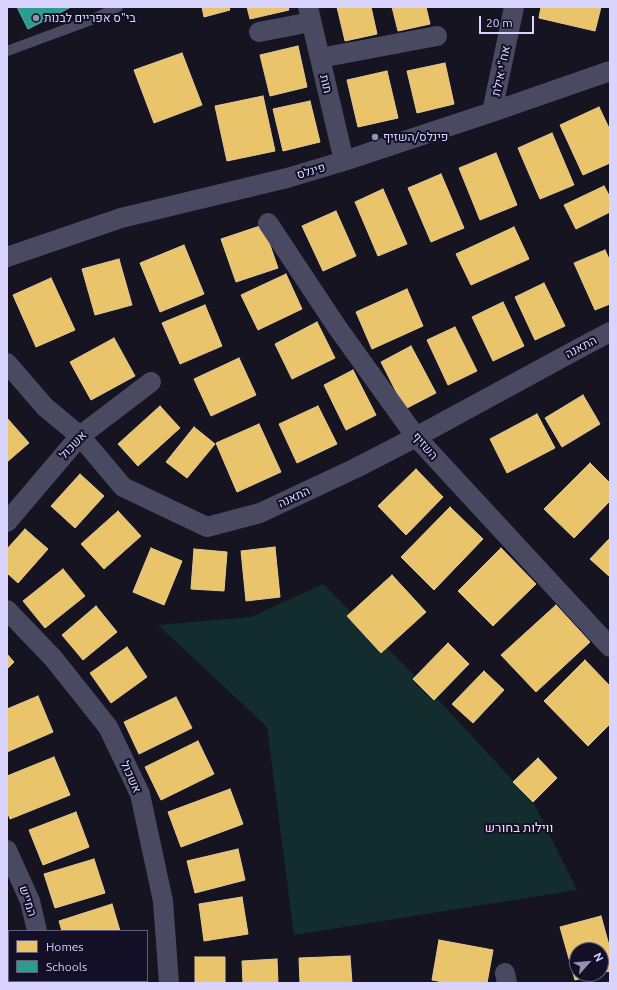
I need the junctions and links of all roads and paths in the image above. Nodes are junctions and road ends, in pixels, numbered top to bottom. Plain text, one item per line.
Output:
1 (118, 7) edge
2 (514, 7) edge
3 (310, 14) edge
4 (259, 32) dead end
5 (437, 36) dead end
6 (7, 51) edge
7 (320, 58) junction
8 (610, 71) edge
9 (492, 112) junction
10 (344, 161) junction
11 (268, 223) dead end
12 (7, 257) edge
13 (610, 332) edge
14 (7, 363) edge
15 (151, 382) dead end
16 (80, 436) junction
17 (416, 437) junction
18 (7, 522) edge
19 (7, 610) edge
20 (610, 647) edge
21 (7, 850) edge
22 (37, 930) edge
23 (169, 983) edge

1 - 6 lane
2 - 9 street, אח"י אילת
3 - 4 street
3 - 7 street, תות
5 - 7 street
7 - 10 street, תות
8 - 9 street, פינלס
9 - 10 street, פינלס
10 - 12 street, פינלס
11 - 17 street, השזיף
13 - 17 street, התאנה
14 - 16 street, התאנה
15 - 16 street, אשכול
16 - 17 street, התאנה
16 - 18 street, אשכול
17 - 20 street, השזיף
19 - 23 street, אשכול
21 - 22 street, המייש

